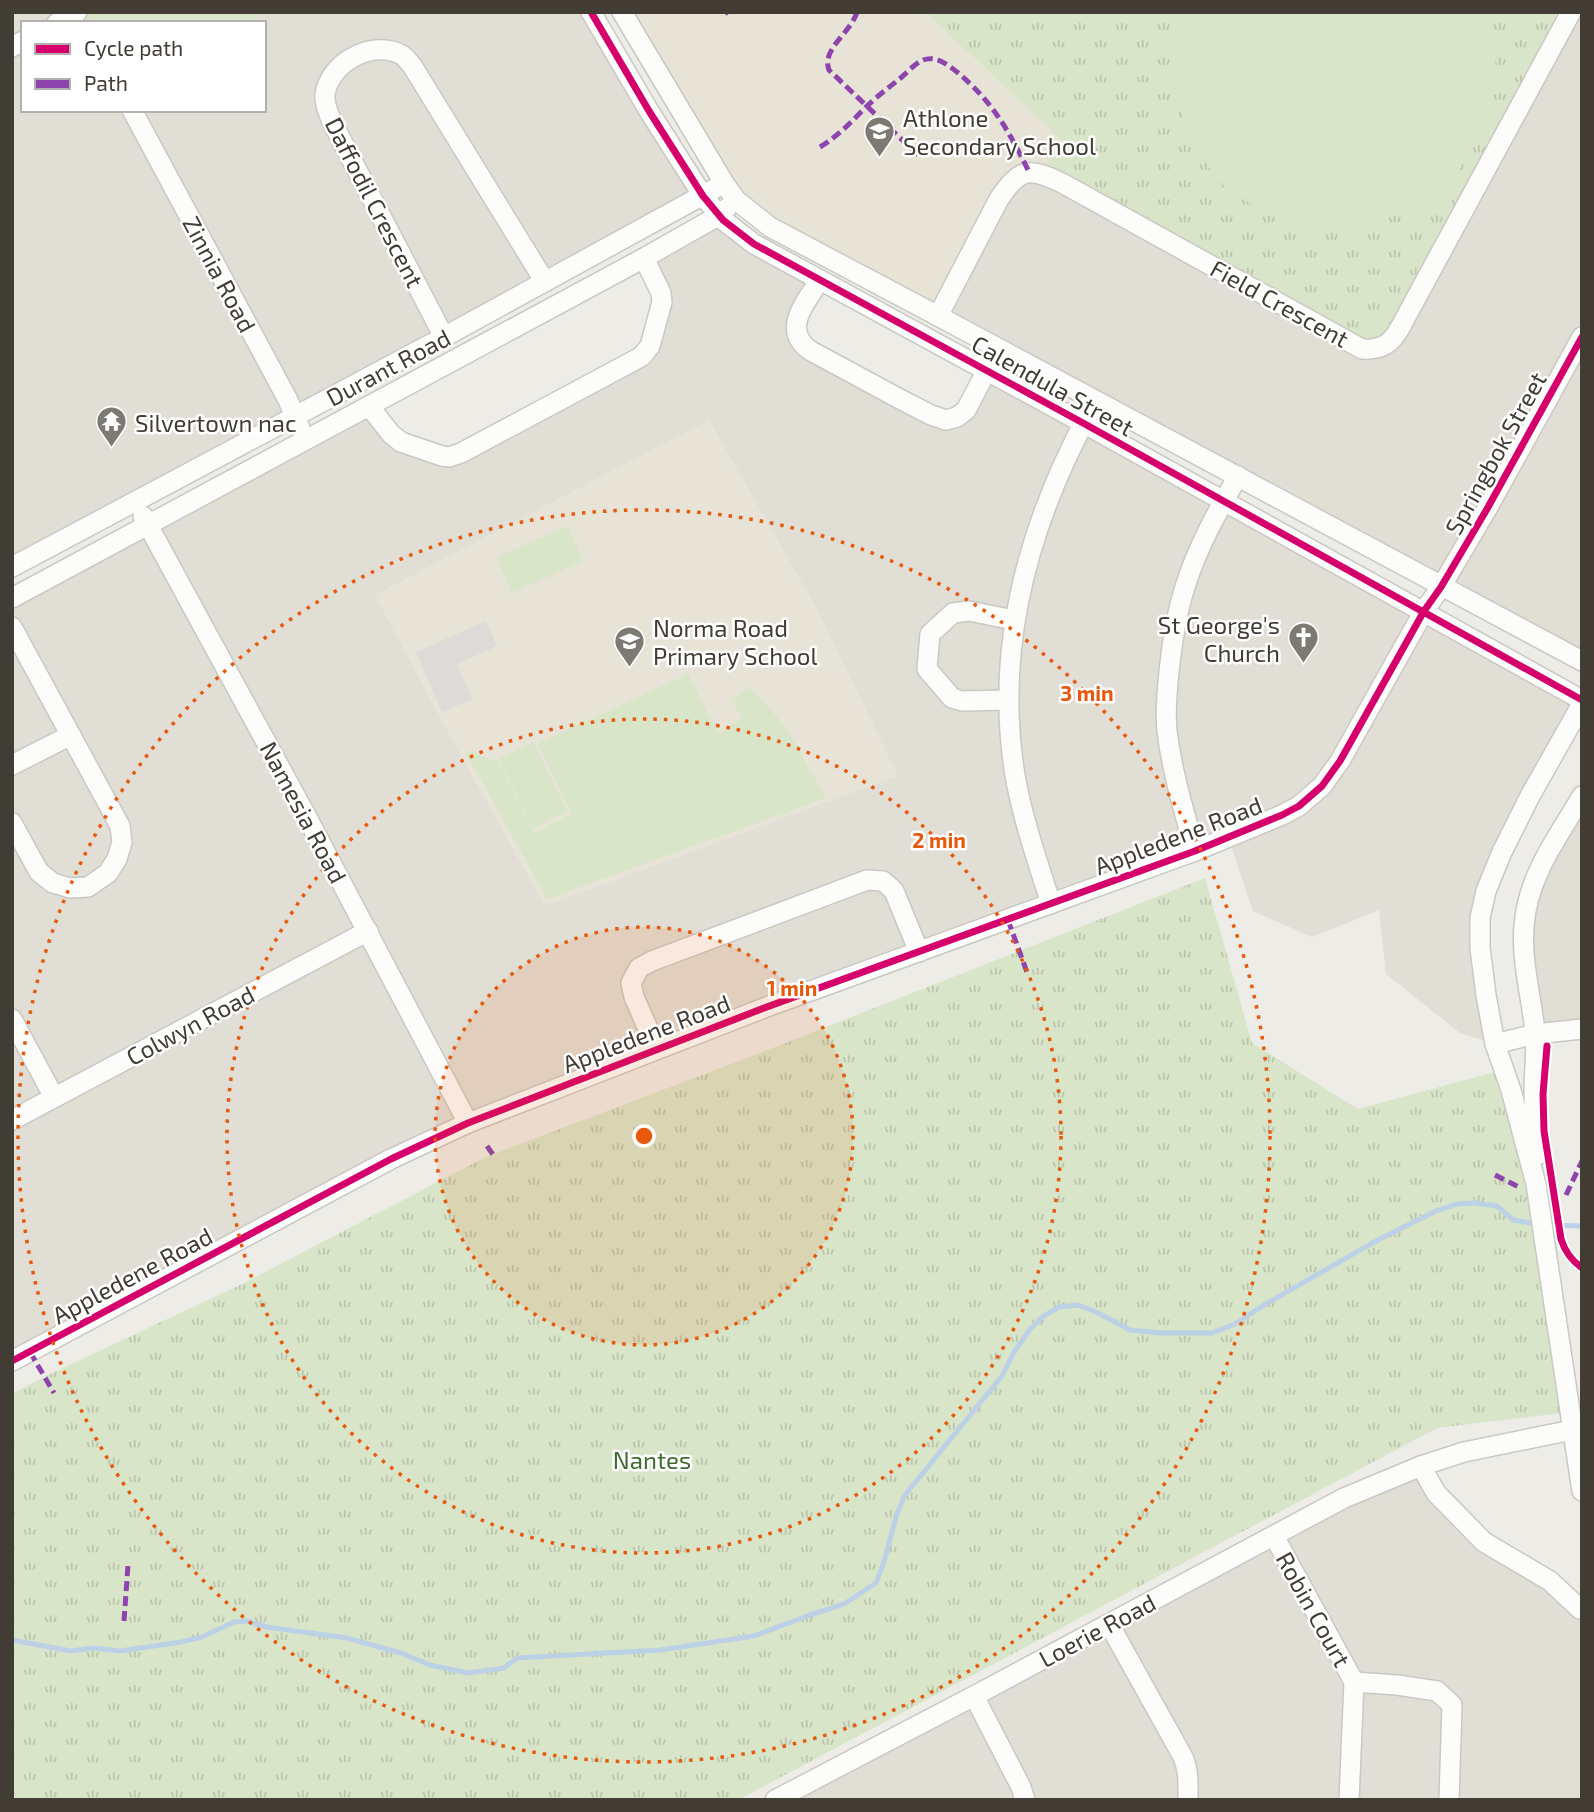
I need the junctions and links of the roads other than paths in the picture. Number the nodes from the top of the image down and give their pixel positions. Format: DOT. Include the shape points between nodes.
graph roads {
  1 [pos="77,12"];
  2 [pos="591,12"];
  3 [pos="622,12"];
  4 [pos="1571,12"];
  5 [pos="61,21"];
  6 [pos="133,112"];
  7 [pos="724,183"];
  8 [pos="703,196"];
  9 [pos="736,200"];
  10 [pos="718,216"];
  11 [pos="644,258"];
  12 [pos="820,280"];
  13 [pos="545,282"];
  14 [pos="495,310"];
  15 [pos="938,316"];
  16 [pos="506,333"];
  17 [pos="444,337"];
  18 [pos="1582,337"];
  19 [pos="987,370"];
  20 [pos="1095,401"];
  21 [pos="369,406"];
  22 [pos="294,416"];
  23 [pos="1083,423"];
  24 [pos="305,440"];
  25 [pos="1238,476"];
  26 [pos="1223,502"];
  27 [pos="136,503"];
  28 [pos="149,525"];
  29 [pos="12,567"];
  30 [pos="1441,587"];
  31 [pos="12,598"];
  32 [pos="1423,611"];
  33 [pos="1014,620"];
  34 [pos="12,627"];
  35 [pos="1582,661"];
  36 [pos="1009,700"];
  37 [pos="1582,702"];
  38 [pos="71,734"];
  39 [pos="12,765"];
  40 [pos="1582,796"];
  41 [pos="12,823"];
  42 [pos="1195,851"];
  43 [pos="1052,904"];
  44 [pos="368,931"];
  45 [pos="919,952"];
  46 [pos="12,1019"];
  47 [pos="1582,1029"];
  48 [pos="1535,1034"];
  49 [pos="1495,1044"];
  50 [pos="657,1049"];
  51 [pos="54,1097"];
  52 [pos="12,1120"];
  53 [pos="468,1124"];
  54 [pos="1537,1192"];
  55 [pos="12,1362"];
  56 [pos="1578,1429"];
  57 [pos="1421,1466"];
  58 [pos="1582,1491"];
  59 [pos="1274,1536"];
  60 [pos="1582,1609"];
  61 [pos="1109,1624"];
  62 [pos="1354,1682"];
  63 [pos="974,1696"];
  64 [pos="775,1800"];
  65 [pos="1025,1800"];
  66 [pos="1188,1800"];
  67 [pos="1349,1800"];
  68 [pos="1449,1800"];
  1 -- 5 [label="street"];
  2 -- 8 [label="street, Calendula Street"];
  3 -- 7 [label="street, Calendula Street"];
  4 -- 15 [label="street, Field Crescent" via="1408,313 1381,348 1362,349 1062,183 1029,172 1019,175 1005,190"];
  6 -- 22 [label="street, Zinnia Road"];
  7 -- 8 [label="street, Durant Road"];
  7 -- 9 [label="street, Calendula Street"];
  8 -- 10 [label="street, Calendula Street"];
  8 -- 13 [label="street, Durant Road"];
  9 -- 10 [label="street, Durant Road"];
  9 -- 15 [label="street, Calendula Street" via="770,227"];
  10 -- 11 [label="street, Durant Road"];
  10 -- 12 [label="street, Calendula Street" via="754,244"];
  11 -- 16 [label="street, Durant Road"];
  11 -- 21 [label="street, Durant Road" via="662,297 652,341 635,360 449,457 401,442"];
  12 -- 19 [label="street, Calendula Street"];
  12 -- 19 [label="street, Calendula Street" via="796,325 804,347 909,404 940,419 957,417 966,410"];
  13 -- 14 [label="street, Durant Road"];
  13 -- 17 [label="street, Daffodil Crescent" via="413,67 389,50 372,49 350,59 330,80 325,106"];
  14 -- 16 [label="street"];
  14 -- 17 [label="street, Durant Road"];
  15 -- 20 [label="street, Calendula Street"];
  16 -- 21 [label="street, Durant Road"];
  17 -- 22 [label="street, Durant Road"];
  18 -- 30 [label="street, Springbok Street"];
  19 -- 23 [label="street, Calendula Street"];
  20 -- 23 [label="street"];
  20 -- 25 [label="street, Calendula Street"];
  21 -- 24 [label="street, Durant Road"];
  22 -- 24 [label="street, Zinnia Road"];
  22 -- 27 [label="street, Durant Road"];
  23 -- 26 [label="street, Calendula Street"];
  23 -- 33 [label="street" via="1041,517"];
  24 -- 28 [label="street, Durant Road"];
  25 -- 26 [label="street"];
  25 -- 30 [label="street, Calendula Street"];
  26 -- 32 [label="street, Calendula Street"];
  26 -- 42 [label="street" via="1184,590 1168,684 1167,728 1173,768"];
  27 -- 28 [label="street, Namesia Road"];
  27 -- 29 [label="street, Durant Road"];
  28 -- 31 [label="street, Durant Road"];
  28 -- 44 [label="street, Namesia Road"];
  30 -- 32 [label="street, Springbok Street"];
  30 -- 35 [label="street, Calendula Street"];
  32 -- 37 [label="street, Calendula Street"];
  32 -- 42 [label="street, Appledene Road" via="1322,786 1282,815"];
  33 -- 36 [label="street"];
  33 -- 36 [label="street" via="969,611 953,613 930,634 927,669 952,698"];
  34 -- 38 [label="street"];
  36 -- 43 [label="street" via="1016,779"];
  37 -- 49 [label="street" via="1518,819 1483,900 1480,948"];
  38 -- 39 [label="street"];
  38 -- 41 [label="street" via="120,826 122,842 108,873 88,887 53,883 39,872"];
  40 -- 48 [label="street" via="1542,865 1526,909 1525,965"];
  42 -- 43 [label="street, Appledene Road"];
  43 -- 45 [label="street, Appledene Road"];
  44 -- 51 [label="street, Colwyn Road"];
  44 -- 53 [label="street, Namesia Road"];
  45 -- 50 [label="street, Appledene Road"];
  45 -- 50 [label="street" via="894,891 883,881 867,880 639,968 631,983 634,997"];
  46 -- 51 [label="street"];
  47 -- 48 [label="street"];
  48 -- 49 [label="street"];
  48 -- 54 [label="street"];
  49 -- 54 [label="street"];
  50 -- 53 [label="street, Appledene Road"];
  51 -- 52 [label="street, Colwyn Road"];
  53 -- 55 [label="street, Appledene Road" via="391,1159"];
  54 -- 56 [label="street"];
  56 -- 57 [label="street, Loerie Road" via="1464,1452"];
  56 -- 58 [label="street"];
  57 -- 59 [label="street, Loerie Road" via="1344,1498"];
  57 -- 60 [label="street" via="1436,1493 1484,1542 1550,1581"];
  59 -- 61 [label="street, Loerie Road"];
  59 -- 62 [label="street, Robin Court"];
  61 -- 63 [label="street, Loerie Road"];
  61 -- 66 [label="street" via="1183,1757"];
  62 -- 67 [label="street, Robin Court"];
  62 -- 68 [label="street, Robin Court" via="1437,1691 1452,1706"];
  63 -- 64 [label="street, Loerie Road"];
  63 -- 65 [label="street"];
}
